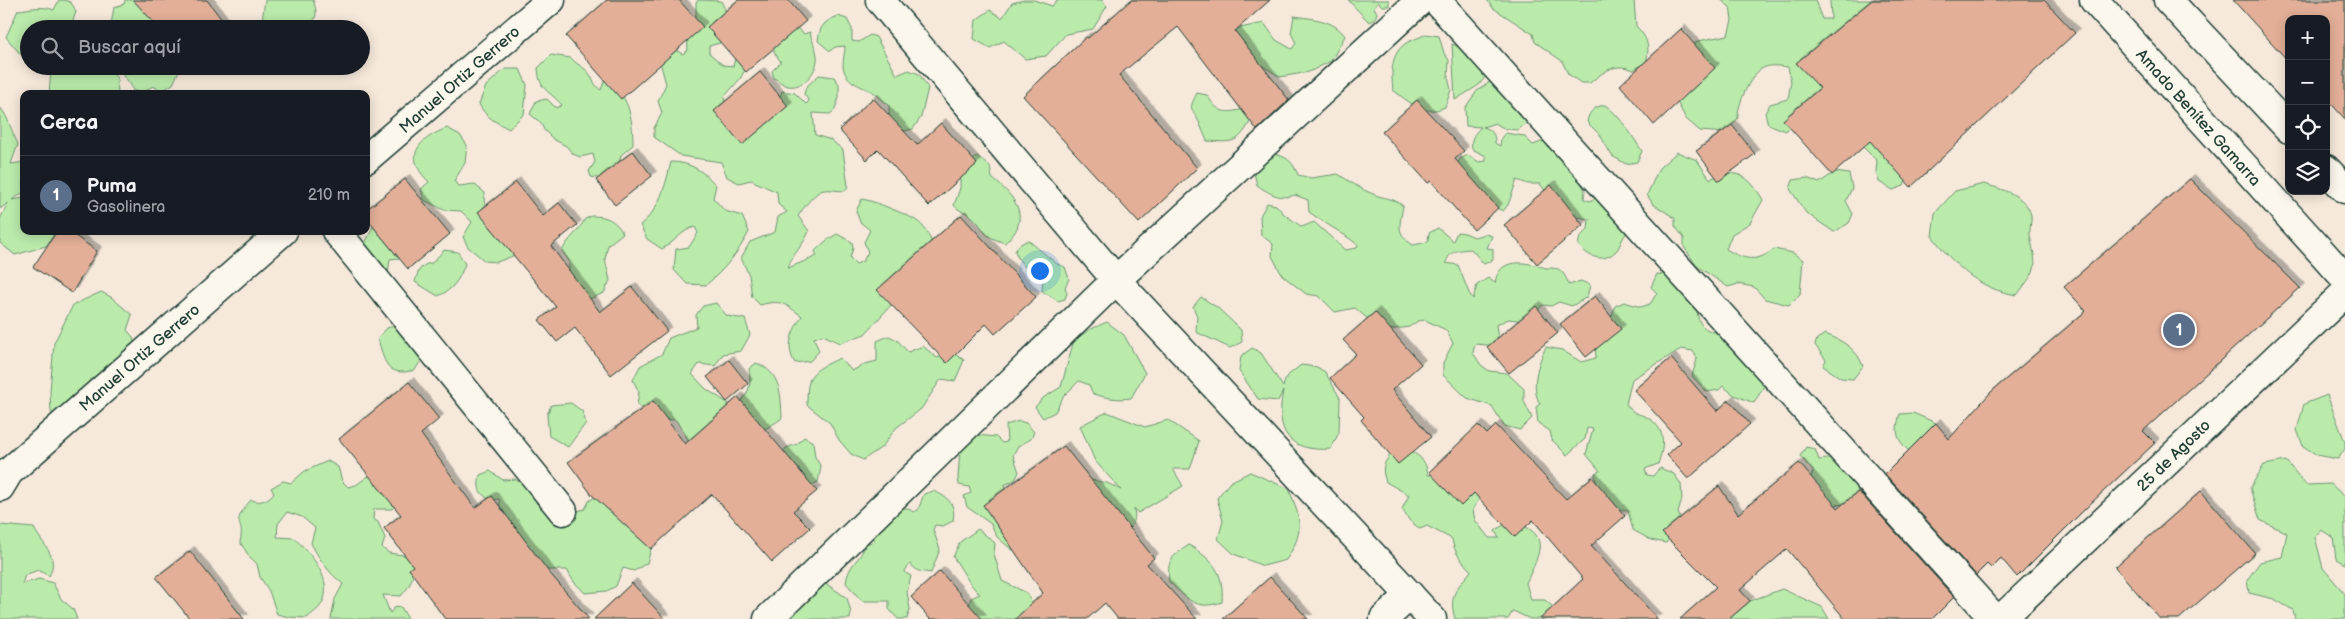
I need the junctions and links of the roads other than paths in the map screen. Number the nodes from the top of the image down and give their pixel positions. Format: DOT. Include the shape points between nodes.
graph roads {
  1 [pos="551,0"];
  2 [pos="880,0"];
  3 [pos="1421,0"];
  4 [pos="1436,0"];
  5 [pos="2094,0"];
  6 [pos="2168,0"];
  7 [pos="2285,125"];
  8 [pos="370,156"];
  9 [pos="2330,173"];
  10 [pos="2345,189"];
  11 [pos="278,235"];
  12 [pos="339,235"];
  13 [pos="2345,278"];
  14 [pos="1116,280"];
  15 [pos="2345,293"];
  16 [pos="0,487"];
  17 [pos="563,511"];
  18 [pos="1410,595"];
  19 [pos="768,619"];
  20 [pos="1384,619"];
  21 [pos="1432,619"];
  22 [pos="1994,619"];
  23 [pos="2001,619"];
  1 -- 8 [label="street, Manuel Ortiz Gerrero"];
  2 -- 14 [label="street"];
  3 -- 14 [label="street"];
  4 -- 22 [label="street"];
  5 -- 13 [label="street, Amado Benítez Gamarra"];
  6 -- 7 [label="street"];
  9 -- 10 [label="street"];
  11 -- 16 [label="street, Manuel Ortiz Gerrero" via="9,472"];
  12 -- 17 [label="street"];
  14 -- 18 [label="street"];
  14 -- 19 [label="street"];
  15 -- 23 [label="street, 25 de Agosto"];
  18 -- 20 [label="street"];
  18 -- 21 [label="street"];
}
